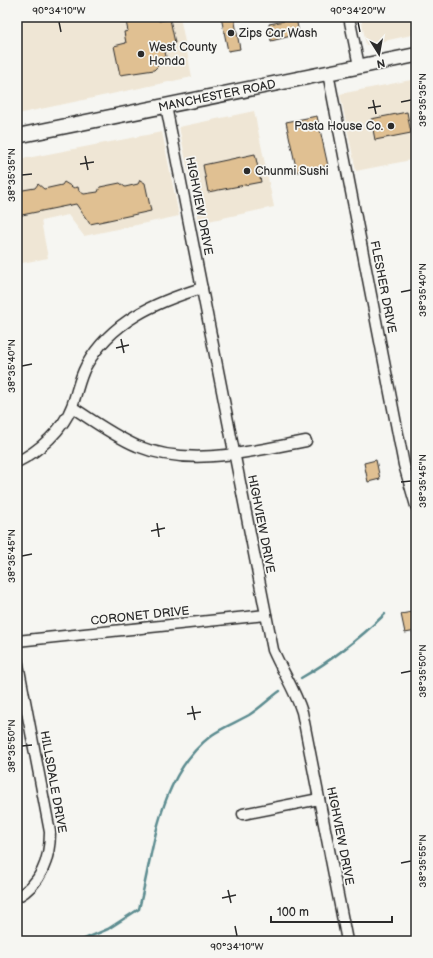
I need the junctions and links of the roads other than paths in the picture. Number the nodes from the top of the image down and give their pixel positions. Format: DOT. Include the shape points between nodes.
graph roads {
  1 [pos="349,17"];
  2 [pos="416,55"];
  3 [pos="359,66"];
  4 [pos="328,73"];
  5 [pos="166,106"];
  6 [pos="17,136"];
  7 [pos="202,288"];
  8 [pos="72,406"];
  9 [pos="306,441"];
  10 [pos="234,455"];
  11 [pos="17,462"];
  12 [pos="416,506"];
  13 [pos="266,615"];
  14 [pos="17,641"];
  15 [pos="17,659"];
  16 [pos="319,799"];
  17 [pos="243,814"];
  18 [pos="17,897"];
  19 [pos="347,941"];
  1 -- 3 [label="street"];
  2 -- 3 [label="highway, MANCHESTER ROAD"];
  3 -- 4 [label="highway, MANCHESTER ROAD"];
  4 -- 5 [label="highway, MANCHESTER ROAD"];
  4 -- 12 [label="street, FLESHER DRIVE" via="404,465"];
  5 -- 6 [label="highway, MANCHESTER ROAD"];
  5 -- 7 [label="street, HIGHVIEW DRIVE"];
  7 -- 8 [label="street" via="155,304 120,326 86,365 75,391"];
  7 -- 10 [label="street, HIGHVIEW DRIVE"];
  8 -- 10 [label="street" via="122,439 154,452 188,456"];
  8 -- 11 [label="street" via="42,446"];
  9 -- 10 [label="street"];
  10 -- 13 [label="street, HIGHVIEW DRIVE"];
  13 -- 14 [label="street, CORONET DRIVE"];
  13 -- 16 [label="street, HIGHVIEW DRIVE" via="273,650 302,712"];
  15 -- 18 [label="street, HILLSDALE DRIVE" via="50,832 49,853 42,871 35,883"];
  16 -- 17 [label="street"];
  16 -- 19 [label="street, HIGHVIEW DRIVE"];
}
